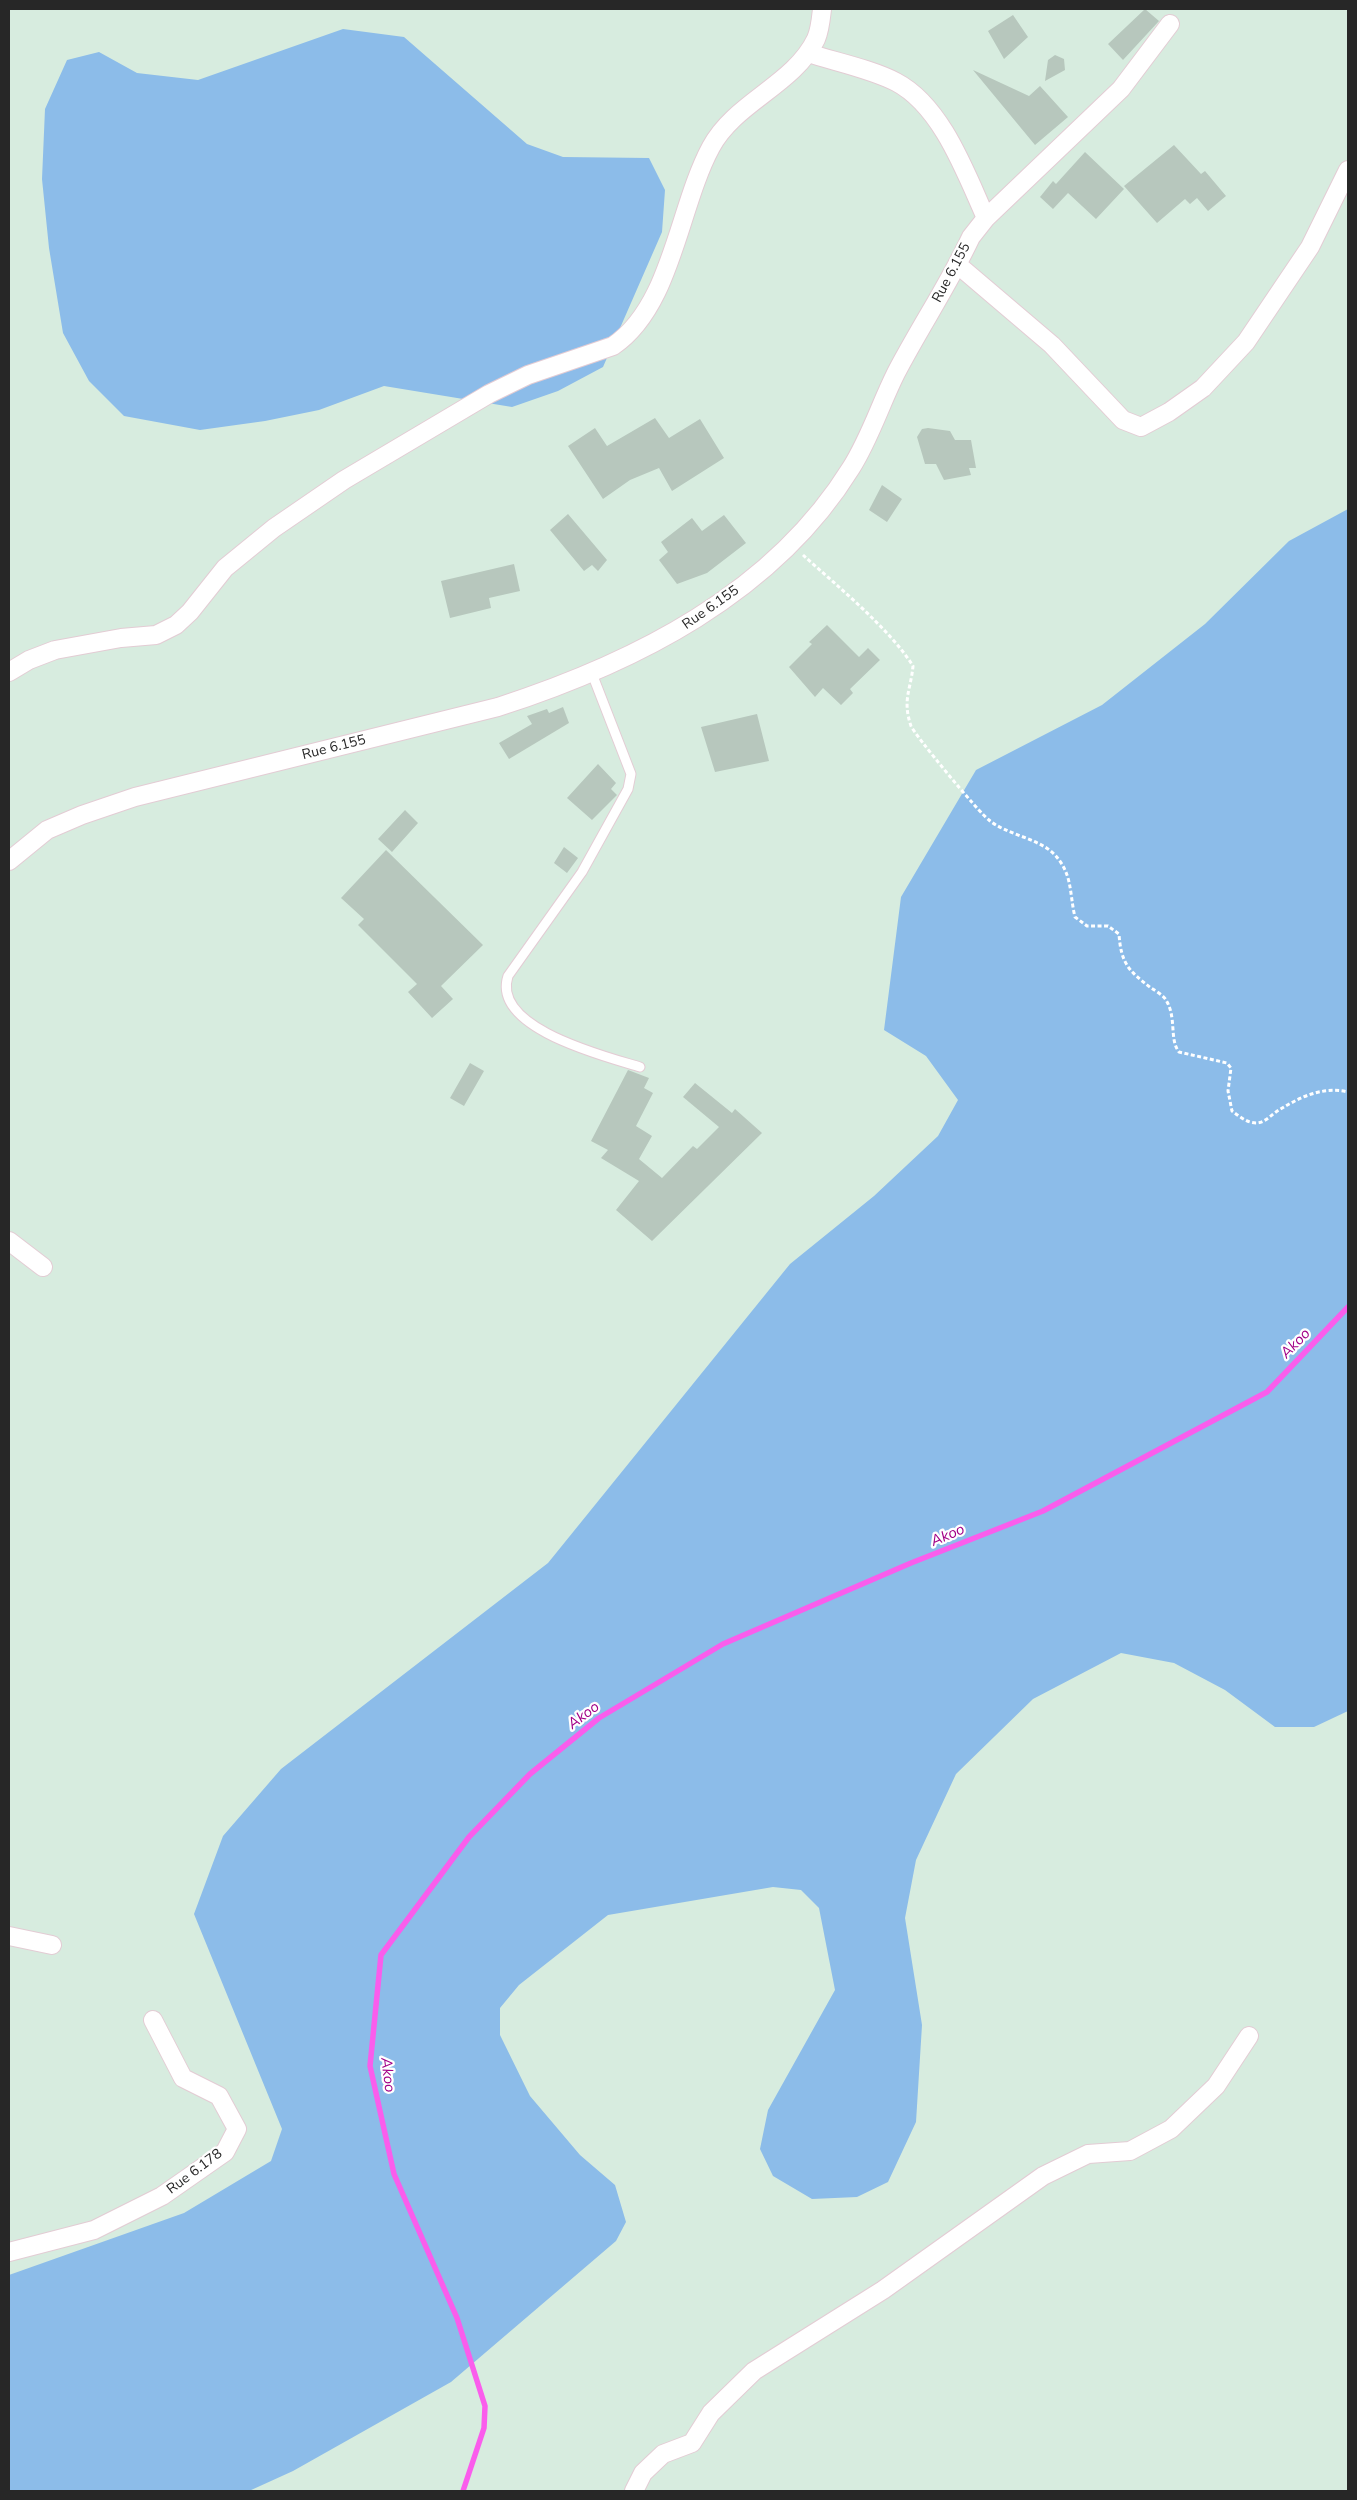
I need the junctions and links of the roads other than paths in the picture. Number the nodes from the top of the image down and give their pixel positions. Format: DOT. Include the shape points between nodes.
graph roads {
  1 [pos="822,9"];
  2 [pos="1170,24"];
  3 [pos="808,53"];
  4 [pos="1348,170"];
  5 [pos="986,218"];
  6 [pos="958,265"];
  7 [pos="591,671"];
  8 [pos="9,672"];
  9 [pos="9,861"];
  10 [pos="640,1067"];
  11 [pos="9,1242"];
  12 [pos="43,1267"];
  13 [pos="9,1936"];
  14 [pos="52,1946"];
  15 [pos="153,2020"];
  16 [pos="1249,2036"];
  17 [pos="9,2252"];
  18 [pos="634,2491"];
  1 -- 3 [label="street" via="818,36"];
  2 -- 5 [label="street, Rue 6.155" via="1121,89"];
  3 -- 5 [label="street" via="895,82 912,93 937,122 956,152"];
  3 -- 8 [label="street" via="783,79 738,114 711,146 691,193 660,285 649,307 623,339 613,346 528,375 489,394 344,480 274,528 225,568 190,612 176,625 156,636 121,638 55,650"];
  4 -- 6 [label="street" via="1310,247 1246,342 1203,388 1169,412 1140,427 1123,420 1052,345"];
  5 -- 6 [label="street, Rue 6.155" via="971,237"];
  6 -- 7 [label="street, Rue 6.155" via="896,374 863,448 823,508 791,545 689,625"];
  7 -- 9 [label="street, Rue 6.155" via="498,707 135,797 47,830"];
  7 -- 10 [label="lane" via="630,774 628,789 582,872 508,976 505,986 514,1010 562,1041"];
  11 -- 12 [label="street"];
  13 -- 14 [label="street"];
  15 -- 17 [label="street, Rue 6.178" via="183,2078 219,2096 237,2129 225,2152 162,2196 94,2230"];
  16 -- 18 [label="street" via="1216,2086 1171,2128 1130,2151 1088,2154 1042,2176 883,2290 754,2371 711,2412 692,2442 663,2454 643,2473"];
}
